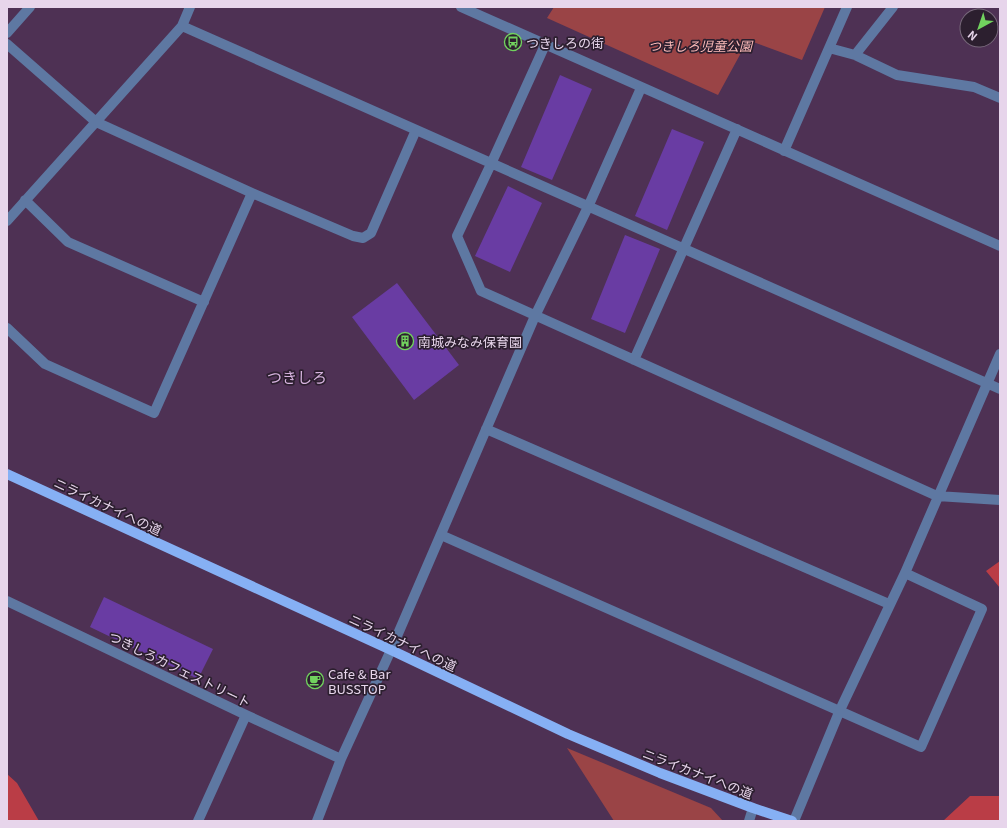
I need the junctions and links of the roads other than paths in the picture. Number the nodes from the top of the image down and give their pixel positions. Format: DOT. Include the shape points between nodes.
graph roads {
  1 [pos="30,7"];
  2 [pos="190,7"];
  3 [pos="461,7"];
  4 [pos="847,7"];
  5 [pos="893,7"];
  6 [pos="182,26"];
  7 [pos="7,33"];
  8 [pos="7,44"];
  9 [pos="545,45"];
  10 [pos="828,48"];
  11 [pos="855,55"];
  12 [pos="641,88"];
  13 [pos="1000,98"];
  14 [pos="96,122"];
  15 [pos="737,129"];
  16 [pos="416,130"];
  17 [pos="784,151"];
  18 [pos="492,164"];
  19 [pos="252,193"];
  20 [pos="25,200"];
  21 [pos="588,207"];
  22 [pos="7,221"];
  23 [pos="1000,246"];
  24 [pos="683,249"];
  25 [pos="204,302"];
  26 [pos="535,316"];
  27 [pos="7,328"];
  28 [pos="1000,354"];
  29 [pos="634,360"];
  30 [pos="987,384"];
  31 [pos="1000,390"];
  32 [pos="486,429"];
  33 [pos="7,474"];
  34 [pos="937,496"];
  35 [pos="1000,500"];
  36 [pos="441,535"];
  37 [pos="905,573"];
  38 [pos="7,601"];
  39 [pos="889,604"];
  40 [pos="391,650"];
  41 [pos="840,710"];
  42 [pos="246,715"];
  43 [pos="342,759"];
  44 [pos="753,808"];
  45 [pos="198,821"];
  46 [pos="317,821"];
  47 [pos="750,821"];
  48 [pos="793,821"];
  1 -- 7 [label="street"];
  2 -- 6 [label="street"];
  3 -- 9 [label="street"];
  4 -- 10 [label="street"];
  5 -- 11 [label="street"];
  6 -- 14 [label="street"];
  6 -- 16 [label="street"];
  8 -- 14 [label="street"];
  9 -- 12 [label="street"];
  9 -- 18 [label="street"];
  10 -- 11 [label="street"];
  10 -- 17 [label="street"];
  11 -- 13 [label="street" via="897,75 974,87"];
  12 -- 15 [label="street"];
  12 -- 21 [label="street"];
  14 -- 19 [label="street"];
  14 -- 20 [label="street"];
  15 -- 17 [label="street"];
  15 -- 24 [label="street"];
  16 -- 18 [label="street"];
  16 -- 19 [label="street" via="371,233 363,238"];
  17 -- 23 [label="street"];
  18 -- 21 [label="street"];
  18 -- 26 [label="street" via="457,236 481,292"];
  19 -- 25 [label="street"];
  20 -- 22 [label="street"];
  20 -- 25 [label="street" via="68,242"];
  21 -- 24 [label="street"];
  21 -- 26 [label="street"];
  24 -- 29 [label="street"];
  24 -- 30 [label="street"];
  25 -- 27 [label="street" via="154,413 45,364"];
  26 -- 29 [label="street"];
  26 -- 32 [label="street"];
  28 -- 30 [label="street"];
  29 -- 34 [label="street"];
  30 -- 31 [label="street"];
  30 -- 34 [label="street"];
  32 -- 36 [label="street"];
  32 -- 39 [label="street"];
  33 -- 40 [label="main road, ニライカナイへの道"];
  34 -- 35 [label="street"];
  34 -- 37 [label="street"];
  36 -- 40 [label="street"];
  36 -- 41 [label="street"];
  37 -- 39 [label="street"];
  37 -- 41 [label="street" via="982,608 921,747"];
  38 -- 42 [label="street, つきしろカフェストリート"];
  39 -- 41 [label="street"];
  40 -- 43 [label="street"];
  40 -- 44 [label="main road, ニライカナイへの道" via="568,734 660,773"];
  41 -- 48 [label="street"];
  42 -- 43 [label="street, つきしろカフェストリート"];
  42 -- 45 [label="street"];
  43 -- 46 [label="street"];
  44 -- 47 [label="street"];
  44 -- 48 [label="main road, ニライカナイへの道"];
}
